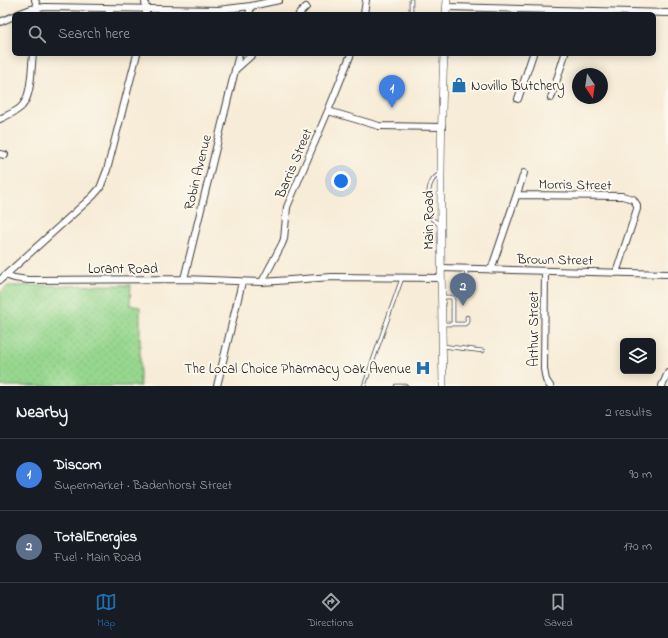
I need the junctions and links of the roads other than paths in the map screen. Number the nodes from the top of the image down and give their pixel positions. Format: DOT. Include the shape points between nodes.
graph roads {
  1 [pos="35,0"];
  2 [pos="145,0"];
  3 [pos="278,0"];
  4 [pos="366,0"];
  5 [pos="411,0"];
  6 [pos="251,6"];
  7 [pos="306,7"];
  8 [pos="447,7"];
  9 [pos="37,11"];
  10 [pos="146,12"];
  11 [pos="250,12"];
  12 [pos="301,12"];
  13 [pos="364,12"];
  14 [pos="411,12"];
  15 [pos="547,12"];
  16 [pos="656,13"];
  17 [pos="668,13"];
  18 [pos="12,17"];
  19 [pos="0,22"];
  20 [pos="33,56"];
  21 [pos="136,56"];
  22 [pos="238,56"];
  23 [pos="251,56"];
  24 [pos="350,56"];
  25 [pos="444,56"];
  26 [pos="532,56"];
  27 [pos="564,56"];
  28 [pos="235,70"];
  29 [pos="551,98"];
  30 [pos="518,99"];
  31 [pos="328,111"];
  32 [pos="0,119"];
  33 [pos="442,127"];
  34 [pos="442,173"];
  35 [pos="524,173"];
  36 [pos="517,195"];
  37 [pos="428,198"];
  38 [pos="428,210"];
  39 [pos="441,226"];
  40 [pos="441,268"];
  41 [pos="466,269"];
  42 [pos="491,270"];
  43 [pos="545,271"];
  44 [pos="616,273"];
  45 [pos="668,274"];
  46 [pos="3,277"];
  47 [pos="402,278"];
  48 [pos="441,278"];
  49 [pos="184,280"];
  50 [pos="242,282"];
  51 [pos="262,282"];
  52 [pos="467,295"];
  53 [pos="441,297"];
  54 [pos="467,317"];
  55 [pos="441,324"];
  56 [pos="453,324"];
  57 [pos="442,346"];
  58 [pos="483,351"];
  59 [pos="668,373"];
  60 [pos="217,386"];
  61 [pos="364,386"];
  62 [pos="396,386"];
  63 [pos="406,386"];
  64 [pos="443,386"];
  65 [pos="550,386"];
  66 [pos="662,386"];
  1 -- 9 [label="street"];
  2 -- 10 [label="street"];
  3 -- 6 [label="street"];
  4 -- 13 [label="street"];
  5 -- 14 [label="lane"];
  6 -- 10 [label="street" via="218,10"];
  6 -- 11 [label="street"];
  7 -- 12 [label="street"];
  8 -- 15 [label="street"];
  9 -- 10 [label="street" via="109,8"];
  16 -- 17 [label="street"];
  18 -- 19 [label="street"];
  20 -- 32 [label="street" via="26,100 22,107"];
  21 -- 46 [label="street" via="100,188 84,206"];
  22 -- 28 [label="street, Robin Avenue"];
  23 -- 28 [label="street"];
  24 -- 31 [label="street, Barris Street"];
  25 -- 33 [label="street, Main Road"];
  26 -- 30 [label="street"];
  27 -- 29 [label="street"];
  28 -- 49 [label="street, Robin Avenue"];
  31 -- 33 [label="street" via="379,126"];
  31 -- 51 [label="street, Barris Street" via="289,202 282,244"];
  33 -- 34 [label="street, Main Road"];
  34 -- 37 [label="lane" via="433,178"];
  34 -- 39 [label="street, Main Road"];
  35 -- 36 [label="street"];
  36 -- 42 [label="street"];
  36 -- 44 [label="street, Morris Street" via="622,196 634,199 637,209"];
  38 -- 39 [label="lane" via="432,219"];
  39 -- 40 [label="street, Main Road"];
  40 -- 41 [label="street, Brown Street"];
  40 -- 48 [label="street, Main Road"];
  41 -- 42 [label="street, Brown Street"];
  41 -- 52 [label="lane"];
  42 -- 43 [label="street, Brown Street"];
  43 -- 44 [label="street, Brown Street"];
  43 -- 65 [label="street, Arthur Street" via="544,369"];
  44 -- 45 [label="street, Brown Street"];
  46 -- 49 [label="street, Lorant Road" via="28,280"];
  47 -- 48 [label="street"];
  47 -- 51 [label="street" via="332,277"];
  47 -- 61 [label="lane"];
  48 -- 53 [label="street, Main Road"];
  49 -- 50 [label="street, Lorant Road"];
  50 -- 51 [label="street"];
  50 -- 60 [label="street"];
  53 -- 55 [label="street, Main Road"];
  53 -- 56 [label="lane" via="453,299"];
  54 -- 56 [label="lane" via="466,324"];
  55 -- 56 [label="lane"];
  55 -- 57 [label="street, Main Road"];
  57 -- 58 [label="lane"];
  57 -- 64 [label="street, Main Road"];
  59 -- 66 [label="street"];
  62 -- 63 [label="lane"];
}
